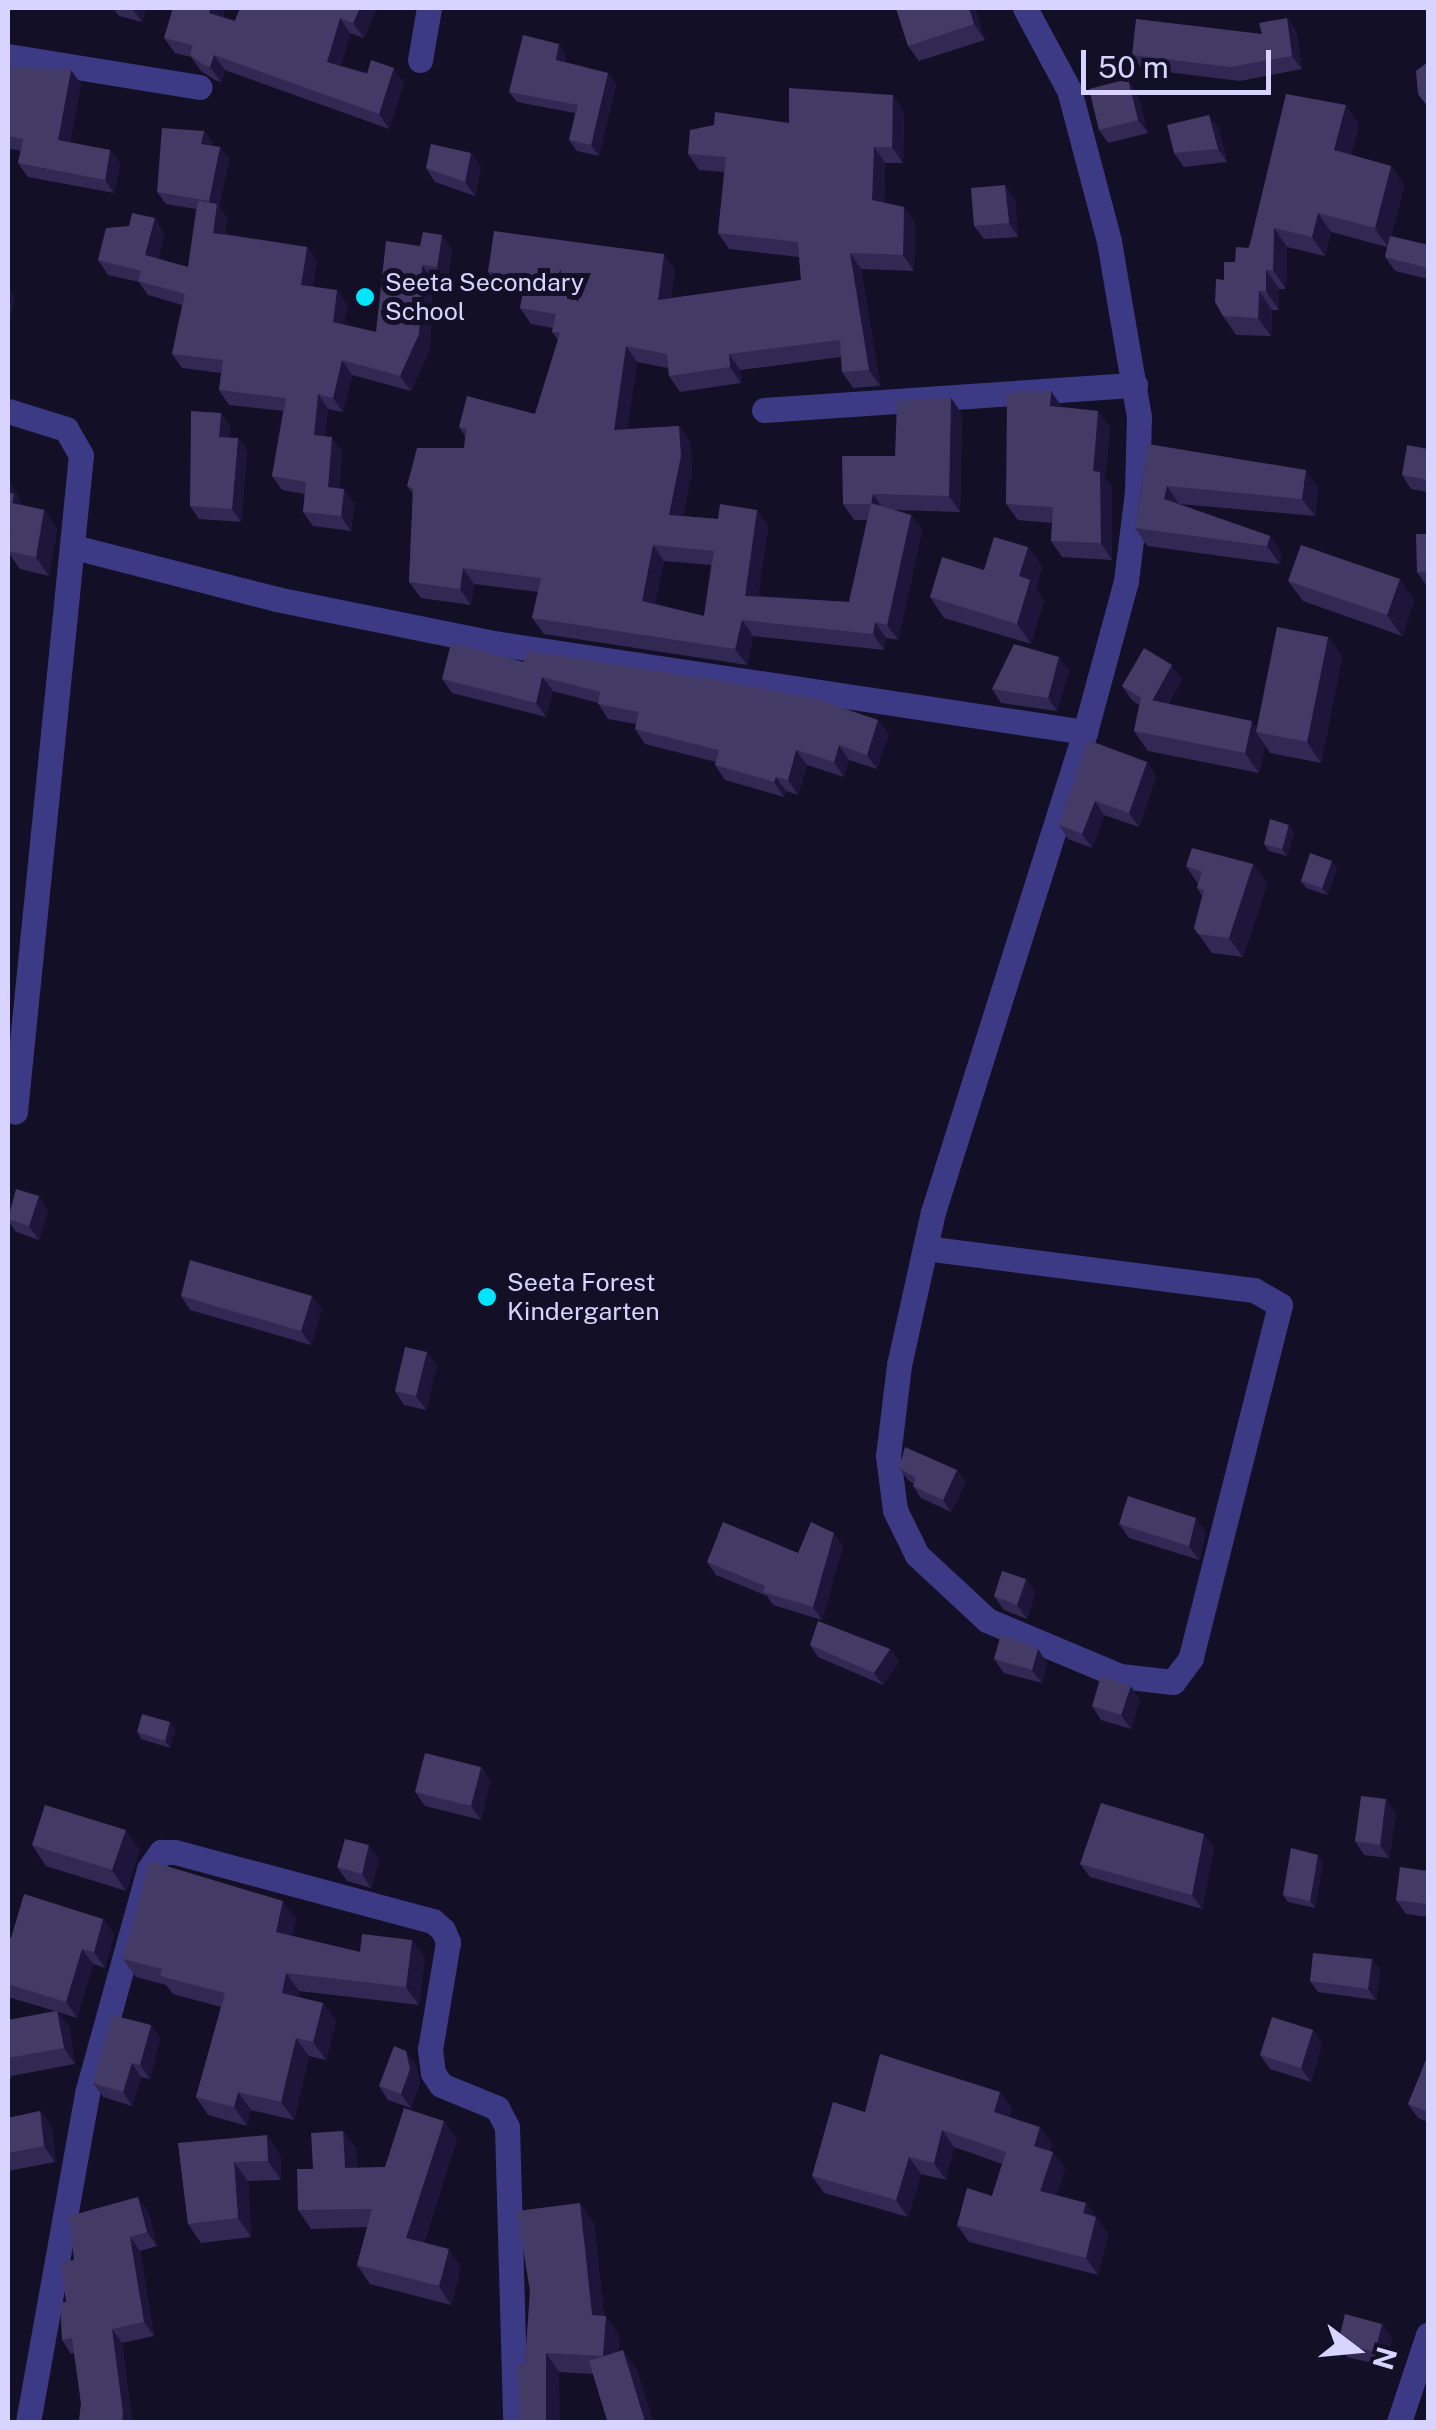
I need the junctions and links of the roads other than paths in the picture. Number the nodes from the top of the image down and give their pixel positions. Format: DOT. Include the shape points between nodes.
graph roads {
  1 [pos="429,8"];
  2 [pos="1025,8"];
  3 [pos="8,56"];
  4 [pos="420,60"];
  5 [pos="200,87"];
  6 [pos="1135,385"];
  7 [pos="764,410"];
  8 [pos="8,411"];
  9 [pos="74,547"];
  10 [pos="1086,732"];
  11 [pos="15,1112"];
  12 [pos="925,1248"];
  13 [pos="1428,2336"];
  14 [pos="28,2422"];
  15 [pos="515,2422"];
  16 [pos="1399,2422"];
  1 -- 4 [label="street"];
  2 -- 6 [label="street" via="1080,124"];
  3 -- 5 [label="street"];
  6 -- 7 [label="street"];
  6 -- 10 [label="street" via="1137,491 1126,582"];
  8 -- 9 [label="street" via="66,429 79,444"];
  9 -- 10 [label="street" via="276,599 494,643"];
  9 -- 11 [label="street"];
  10 -- 12 [label="street"];
  12 -- 12 [label="street" via="899,1365 888,1456 895,1510 916,1555 987,1620 1120,1676 1173,1682 1191,1658 1280,1305 1254,1290"];
  13 -- 16 [label="street"];
  14 -- 15 [label="street" via="87,2092 149,1869 161,1852 433,1922 443,1930 448,1942 430,2049 433,2073 441,2086 497,2108 507,2127"];
}
